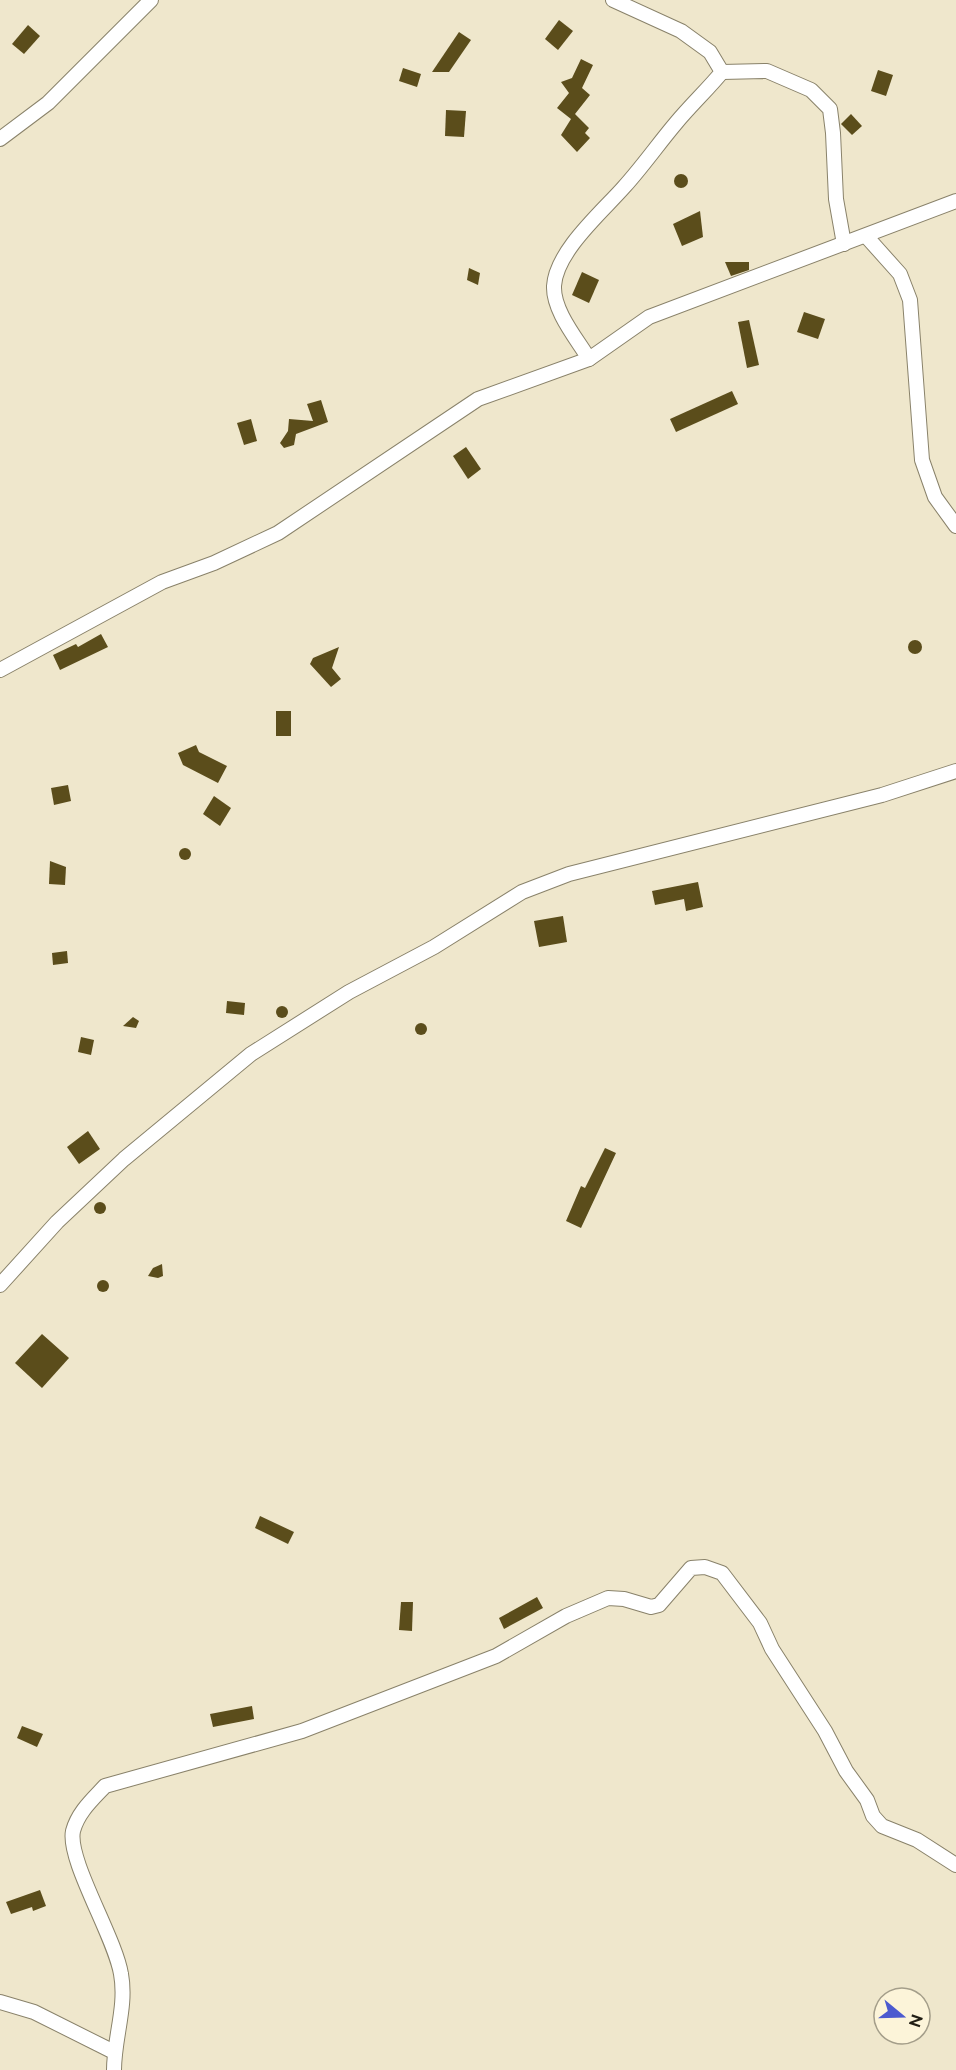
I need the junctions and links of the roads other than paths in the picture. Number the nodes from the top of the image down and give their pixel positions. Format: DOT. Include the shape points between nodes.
graph roads {
  1 [pos="151,0"];
  2 [pos="613,0"];
  3 [pos="722,72"];
  4 [pos="0,140"];
  5 [pos="956,201"];
  6 [pos="866,236"];
  7 [pos="844,244"];
  8 [pos="589,359"];
  9 [pos="956,526"];
  10 [pos="0,670"];
  11 [pos="956,771"];
  12 [pos="0,1285"];
  13 [pos="956,1865"];
  14 [pos="0,2002"];
  15 [pos="114,2052"];
  16 [pos="114,2070"];
  1 -- 4 [label="street" via="48,103"];
  2 -- 3 [label="street" via="681,31 710,52"];
  3 -- 7 [label="street" via="767,71 811,90 830,108 836,199"];
  3 -- 8 [label="street" via="591,220 561,266 554,284 556,299"];
  5 -- 6 [label="street"];
  6 -- 7 [label="street"];
  6 -- 9 [label="street" via="900,274 910,300 922,460 935,496"];
  7 -- 8 [label="street" via="649,317"];
  8 -- 10 [label="street" via="478,399 278,533 151,588"];
  11 -- 12 [label="street" via="882,795 569,874 522,892 251,1054 124,1159 57,1222"];
  13 -- 15 [label="street" via="916,1840 882,1826 772,1649 760,1623 722,1573 705,1567 691,1568 659,1605 651,1607 608,1598 566,1616 496,1656 302,1731 105,1786 83,1810 73,1832 77,1862 121,1973 122,2001"];
  14 -- 15 [label="street" via="34,2012"];
  15 -- 16 [label="street"];
}
